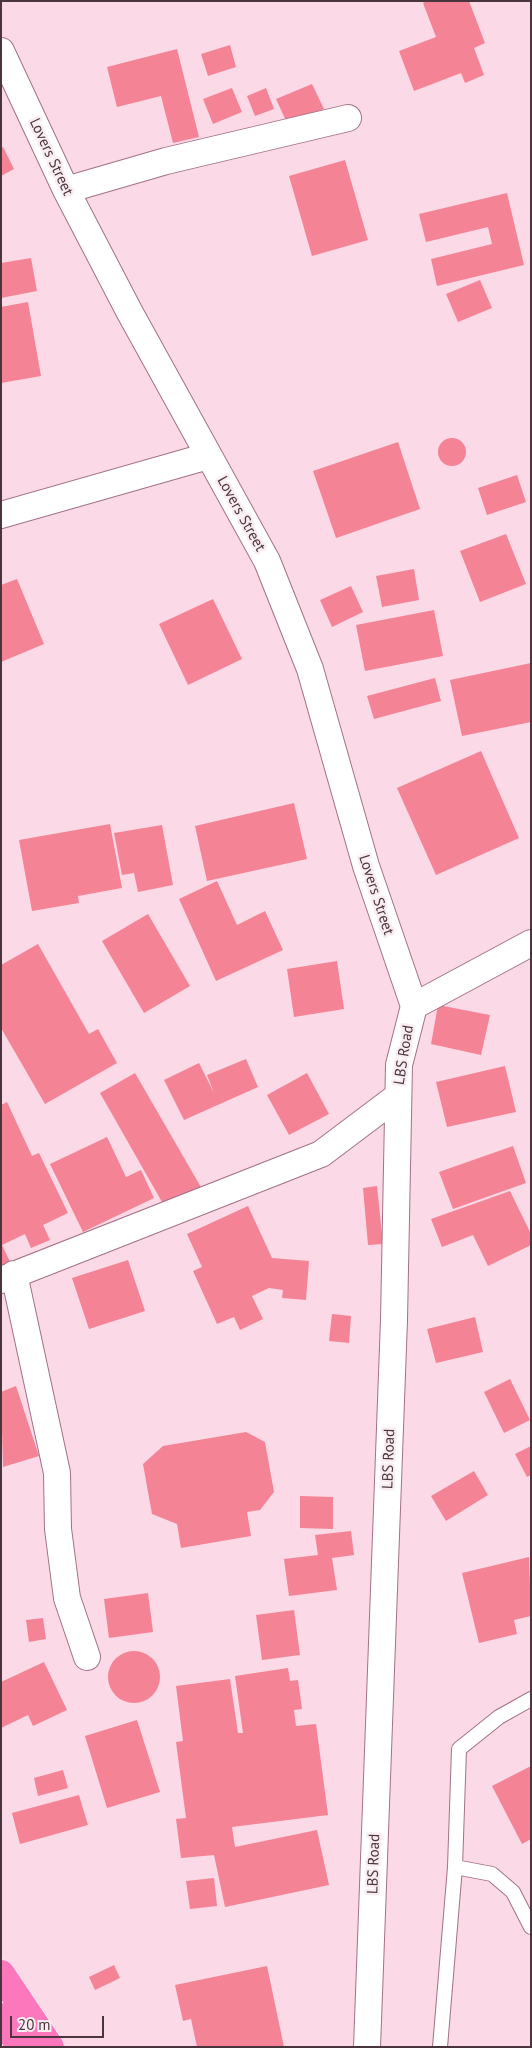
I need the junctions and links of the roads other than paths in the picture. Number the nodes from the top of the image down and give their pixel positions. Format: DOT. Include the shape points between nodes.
graph roads {
  1 [pos="1,51"];
  2 [pos="348,118"];
  3 [pos="66,190"];
  4 [pos="208,456"];
  5 [pos="1,515"];
  6 [pos="531,943"];
  7 [pos="414,1006"];
  8 [pos="398,1096"];
  9 [pos="8,1277"];
  10 [pos="87,1657"];
  11 [pos="531,1700"];
  12 [pos="455,1867"];
  13 [pos="531,1927"];
  14 [pos="1,1974"];
  15 [pos="1,2016"];
  16 [pos="21,2047"];
  17 [pos="50,2047"];
  18 [pos="367,2047"];
  19 [pos="440,2047"];
  1 -- 3 [label="street, Lovers Street"];
  2 -- 3 [label="street" via="166,161"];
  3 -- 4 [label="street, Lovers Street"];
  4 -- 5 [label="street"];
  4 -- 7 [label="street, Lovers Street" via="268,561 310,669 366,866"];
  6 -- 7 [label="street, LBS Road"];
  7 -- 8 [label="street, LBS Road" via="399,1065"];
  8 -- 9 [label="street" via="321,1154"];
  8 -- 18 [label="street, LBS Road" via="394,1320"];
  9 -- 10 [label="street" via="58,1473 58,1529 67,1598"];
  11 -- 12 [label="lane" via="499,1717 459,1748"];
  12 -- 13 [label="lane" via="492,1874 513,1892"];
  12 -- 19 [label="lane"];
  14 -- 17 [label="highway"];
  15 -- 16 [label="highway"];
}
